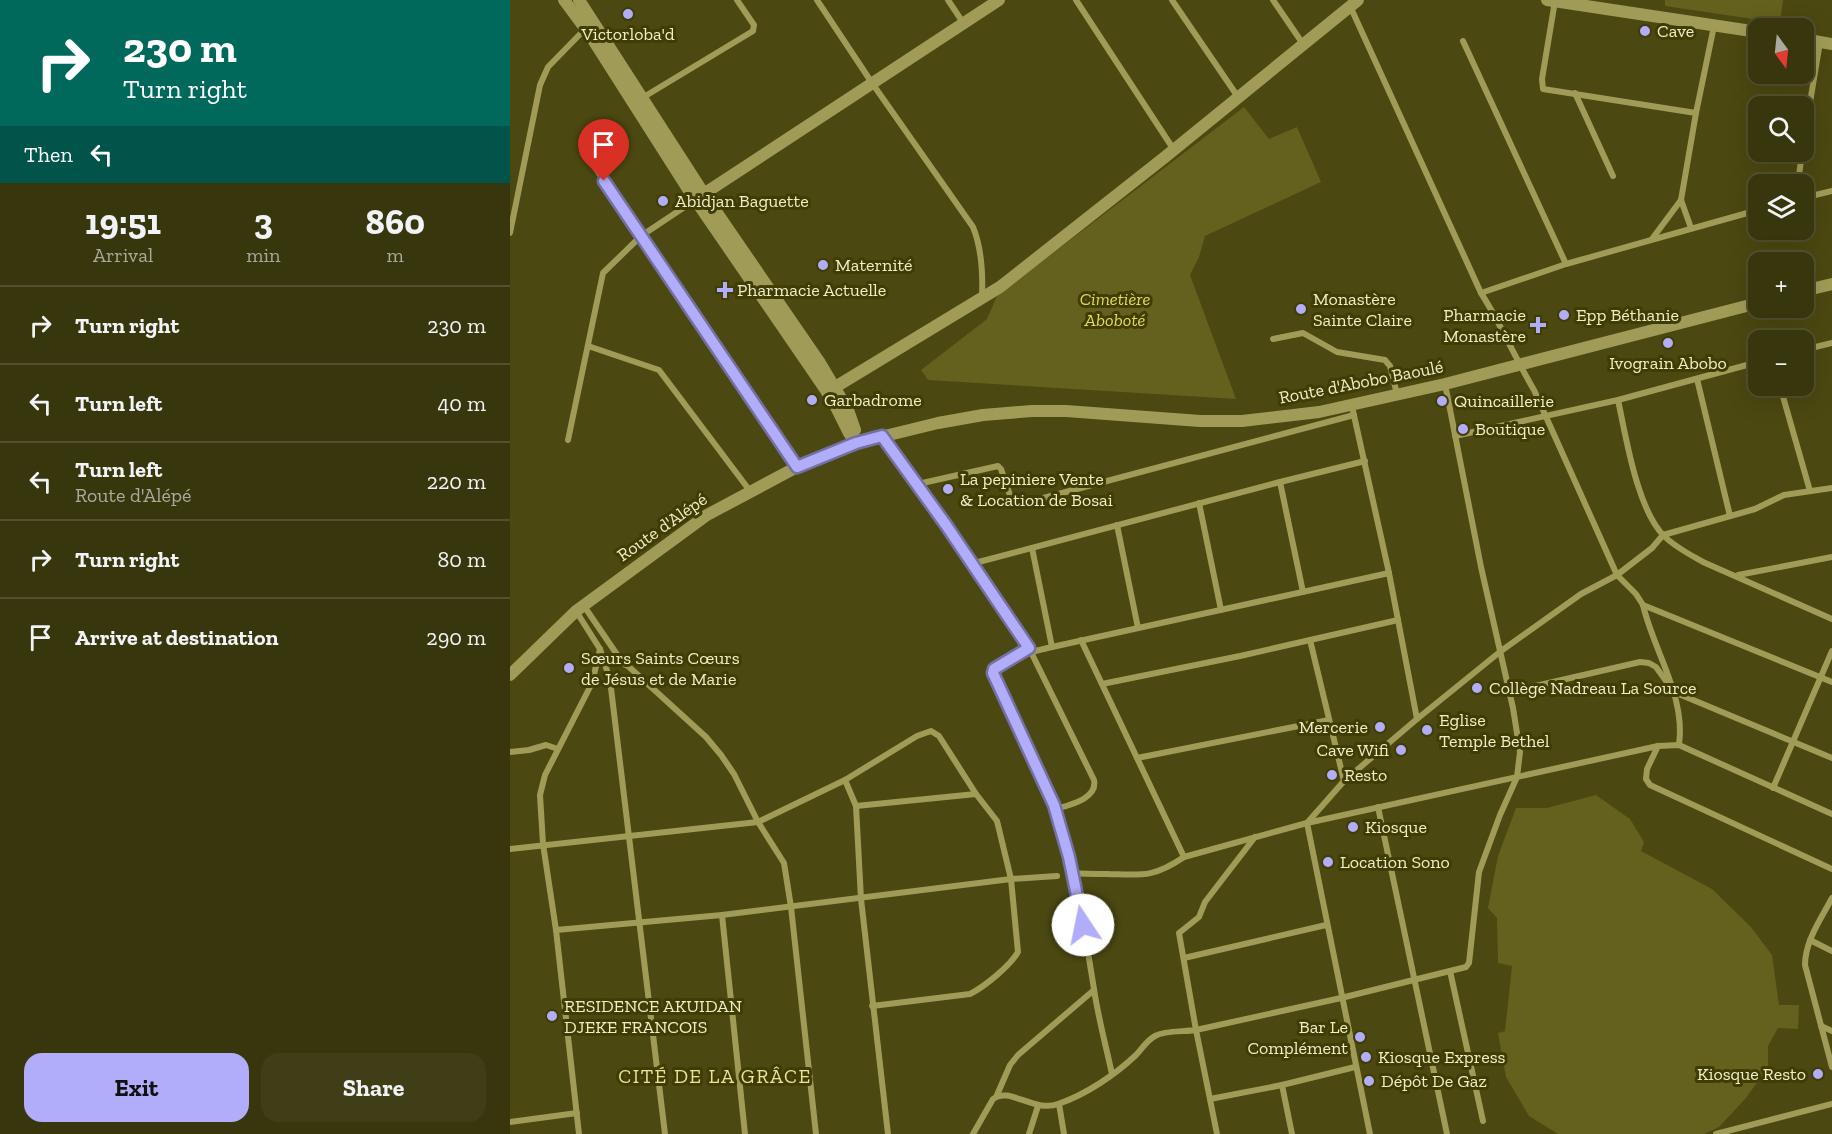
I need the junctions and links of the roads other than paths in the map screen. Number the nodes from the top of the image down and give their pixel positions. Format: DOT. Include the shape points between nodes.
graph roads {
  1 [pos="564,0"];
  2 [pos="579,0"];
  3 [pos="737,0"];
  4 [pos="817,0"];
  5 [pos="948,0"];
  6 [pos="999,0"];
  7 [pos="1076,0"];
  8 [pos="1173,0"];
  9 [pos="1273,0"];
  10 [pos="1551,1"];
  11 [pos="1353,2"];
  12 [pos="964,24"];
  13 [pos="1714,25"];
  14 [pos="585,28"];
  15 [pos="1748,30"];
  16 [pos="1463,41"];
  17 [pos="1826,43"];
  18 [pos="1303,44"];
  19 [pos="872,83"];
  20 [pos="1575,93"];
  21 [pos="1814,96"];
  22 [pos="1238,97"];
  23 [pos="642,98"];
  24 [pos="1696,113"];
  25 [pos="1174,150"];
  26 [pos="592,163"];
  27 [pos="1613,176"];
  28 [pos="1832,191"];
  29 [pos="1814,195"];
  30 [pos="700,197"];
  31 [pos="1681,200"];
  32 [pos="1748,213"];
  33 [pos="1691,228"];
  34 [pos="510,233"];
  35 [pos="641,236"];
  36 [pos="1653,239"];
  37 [pos="1566,264"];
  38 [pos="1832,284"];
  39 [pos="1814,288"];
  40 [pos="1481,293"];
  41 [pos="982,297"];
  42 [pos="1748,306"];
  43 [pos="1273,339"];
  44 [pos="1832,343"];
  45 [pos="588,346"];
  46 [pos="1814,347"];
  47 [pos="1518,364"];
  48 [pos="1748,365"];
  49 [pos="1697,379"];
  50 [pos="1445,384"];
  51 [pos="831,390"];
  52 [pos="1397,395"];
  53 [pos="1783,396"];
  54 [pos="1618,400"];
  55 [pos="1353,410"];
  56 [pos="1545,415"];
  57 [pos="882,436"];
  58 [pos="1455,436"];
  59 [pos="568,440"];
  60 [pos="856,443"];
  61 [pos="1365,461"];
  62 [pos="797,467"];
  63 [pos="1280,482"];
  64 [pos="918,484"];
  65 [pos="1832,488"];
  66 [pos="750,491"];
  67 [pos="1810,491"];
  68 [pos="1199,503"];
  69 [pos="1730,516"];
  70 [pos="1117,525"];
  71 [pos="1663,535"];
  72 [pos="1032,548"];
  73 [pos="1832,557"];
  74 [pos="971,564"];
  75 [pos="1389,573"];
  76 [pos="1617,575"];
  77 [pos="1738,576"];
  78 [pos="1303,592"];
  79 [pos="1643,605"];
  80 [pos="580,608"];
  81 [pos="1221,610"];
  82 [pos="1832,619"];
  83 [pos="1398,620"];
  84 [pos="1138,628"];
  85 [pos="1081,640"];
  86 [pos="1310,640"];
  87 [pos="606,641"];
  88 [pos="1052,647"];
  89 [pos="600,649"];
  90 [pos="1030,650"];
  91 [pos="1501,651"];
  92 [pos="1832,651"];
  93 [pos="617,660"];
  94 [pos="510,675"];
  95 [pos="610,677"];
  96 [pos="1821,678"];
  97 [pos="1832,682"];
  98 [pos="1102,684"];
  99 [pos="1509,692"];
  100 [pos="1674,692"];
  101 [pos="1417,719"];
  102 [pos="1329,720"];
  103 [pos="1793,740"];
  104 [pos="1679,745"];
  105 [pos="1658,746"];
  106 [pos="558,749"];
  107 [pos="510,752"];
  108 [pos="1137,758"];
  109 [pos="1832,758"];
  110 [pos="1517,777"];
  111 [pos="845,780"];
  112 [pos="1344,781"];
  113 [pos="1773,788"];
  114 [pos="976,794"];
  115 [pos="856,806"];
  116 [pos="1378,807"];
  117 [pos="1056,809"];
  118 [pos="1832,814"];
  119 [pos="758,822"];
  120 [pos="1307,823"];
  121 [pos="629,836"];
  122 [pos="1255,837"];
  123 [pos="543,844"];
  124 [pos="510,849"];
  125 [pos="1184,857"];
  126 [pos="1832,869"];
  127 [pos="1073,873"];
  128 [pos="1057,876"];
  129 [pos="1011,879"];
  130 [pos="1832,898"];
  131 [pos="861,899"];
  132 [pos="791,907"];
  133 [pos="722,915"];
  134 [pos="639,922"];
  135 [pos="1326,925"];
  136 [pos="556,930"];
  137 [pos="1810,940"];
  138 [pos="1832,951"];
  139 [pos="1184,958"];
  140 [pos="1450,971"];
  141 [pos="1414,980"];
  142 [pos="1094,990"];
  143 [pos="1341,998"];
  144 [pos="872,1006"];
  145 [pos="1821,1026"];
  146 [pos="1196,1030"];
  147 [pos="1832,1031"];
  148 [pos="1356,1067"];
  149 [pos="1832,1067"];
  150 [pos="1112,1074"];
  151 [pos="1282,1085"];
  152 [pos="997,1095"];
  153 [pos="1210,1099"];
  154 [pos="1059,1104"];
  155 [pos="1832,1104"];
  156 [pos="1038,1106"];
  157 [pos="577,1113"];
  158 [pos="1483,1121"];
  159 [pos="510,1122"];
  160 [pos="579,1134"];
  161 [pos="665,1134"];
  162 [pos="745,1134"];
  163 [pos="816,1134"];
  164 [pos="888,1134"];
  165 [pos="973,1134"];
  166 [pos="1029,1134"];
  167 [pos="1064,1134"];
  168 [pos="1218,1134"];
  169 [pos="1292,1134"];
  170 [pos="1370,1134"];
  171 [pos="1447,1134"];
  172 [pos="1716,1134"];
  1 -- 14 [label="main road"];
  2 -- 23 [label="main road"];
  3 -- 23 [label="street" via="754,25 753,31"];
  4 -- 19 [label="street"];
  5 -- 12 [label="street"];
  6 -- 12 [label="main road"];
  7 -- 25 [label="street"];
  8 -- 22 [label="street"];
  9 -- 18 [label="street"];
  10 -- 13 [label="main road"];
  10 -- 20 [label="street" via="1543,89"];
  11 -- 18 [label="main road"];
  11 -- 40 [label="street"];
  12 -- 19 [label="main road"];
  13 -- 15 [label="main road"];
  13 -- 24 [label="street"];
  14 -- 30 [label="main road"];
  14 -- 34 [label="street" via="548,67 540,85"];
  16 -- 37 [label="street"];
  17 -- 21 [label="street"];
  18 -- 22 [label="main road"];
  19 -- 30 [label="main road"];
  19 -- 41 [label="street" via="972,227 982,265"];
  20 -- 24 [label="street"];
  20 -- 27 [label="street"];
  22 -- 25 [label="main road"];
  23 -- 30 [label="main road"];
  24 -- 31 [label="street"];
  25 -- 41 [label="main road" via="1000,287"];
  26 -- 35 [label="street"];
  28 -- 29 [label="street"];
  30 -- 35 [label="street"];
  30 -- 51 [label="main road"];
  31 -- 33 [label="street"];
  31 -- 36 [label="street"];
  32 -- 33 [label="street"];
  33 -- 36 [label="street"];
  35 -- 45 [label="street" via="603,273"];
  35 -- 62 [label="street"];
  36 -- 37 [label="street"];
  37 -- 40 [label="street"];
  38 -- 39 [label="main road"];
  40 -- 47 [label="street" via="1498,318"];
  41 -- 51 [label="main road"];
  42 -- 47 [label="main road, Route d'Abobo Baoulé"];
  43 -- 52 [label="street" via="1303,333 1337,352 1385,360"];
  44 -- 46 [label="street"];
  45 -- 59 [label="street"];
  45 -- 66 [label="street" via="659,370"];
  47 -- 50 [label="main road, Route d'Abobo Baoulé"];
  47 -- 56 [label="street"];
  48 -- 49 [label="street"];
  49 -- 54 [label="street"];
  49 -- 69 [label="street"];
  50 -- 52 [label="main road, Route d'Abobo Baoulé"];
  50 -- 58 [label="street"];
  51 -- 60 [label="main road" via="855,429"];
  52 -- 55 [label="main road, Route d'Abobo Baoulé"];
  53 -- 67 [label="street"];
  54 -- 56 [label="street"];
  54 -- 71 [label="street" via="1640,491"];
  55 -- 57 [label="main road, Route d'Abobo Baoulé" via="1242,421 1032,411 983,415"];
  55 -- 61 [label="street"];
  55 -- 64 [label="street" via="1021,504 1012,501 998,466"];
  56 -- 58 [label="street"];
  56 -- 76 [label="street"];
  57 -- 60 [label="main road, Route d'Abobo Baoulé"];
  57 -- 64 [label="street"];
  58 -- 91 [label="street"];
  60 -- 62 [label="main road, Route d'Alépé"];
  61 -- 63 [label="street"];
  61 -- 75 [label="street"];
  62 -- 66 [label="main road, Route d'Alépé"];
  63 -- 68 [label="street"];
  63 -- 78 [label="street"];
  64 -- 74 [label="street"];
  65 -- 67 [label="street"];
  66 -- 80 [label="main road, Route d'Alépé" via="707,515"];
  67 -- 69 [label="street" via="1784,495"];
  68 -- 70 [label="street"];
  68 -- 81 [label="street"];
  69 -- 71 [label="street"];
  70 -- 72 [label="street"];
  70 -- 84 [label="street"];
  71 -- 76 [label="street" via="1653,548"];
  71 -- 77 [label="street" via="1682,551"];
  72 -- 74 [label="street"];
  72 -- 88 [label="street"];
  73 -- 77 [label="street"];
  74 -- 90 [label="street"];
  75 -- 78 [label="street"];
  75 -- 83 [label="street"];
  76 -- 79 [label="street"];
  76 -- 91 [label="street" via="1581,594"];
  77 -- 82 [label="street"];
  78 -- 81 [label="street"];
  79 -- 96 [label="street"];
  79 -- 100 [label="street" via="1648,628"];
  80 -- 87 [label="street"];
  80 -- 89 [label="street"];
  80 -- 94 [label="main road, Route d'Alépé"];
  81 -- 84 [label="street"];
  83 -- 86 [label="street"];
  83 -- 101 [label="street"];
  84 -- 85 [label="street"];
  85 -- 88 [label="street"];
  85 -- 98 [label="street"];
  86 -- 98 [label="street"];
  86 -- 102 [label="street"];
  87 -- 89 [label="street"];
  87 -- 93 [label="street"];
  88 -- 90 [label="street"];
  89 -- 95 [label="street"];
  89 -- 106 [label="street" via="592,683"];
  90 -- 117 [label="street" via="993,673"];
  90 -- 117 [label="street" via="1095,786 1088,796"];
  91 -- 99 [label="street"];
  91 -- 101 [label="street"];
  92 -- 96 [label="street"];
  93 -- 95 [label="street"];
  93 -- 119 [label="street" via="706,737 734,774"];
  95 -- 121 [label="street"];
  96 -- 97 [label="street"];
  96 -- 103 [label="street"];
  98 -- 108 [label="street"];
  99 -- 100 [label="street" via="1640,662 1656,667"];
  99 -- 110 [label="street" via="1520,752"];
  100 -- 103 [label="street"];
  100 -- 104 [label="street" via="1681,719"];
  101 -- 112 [label="street"];
  102 -- 108 [label="street"];
  102 -- 112 [label="street"];
  103 -- 109 [label="street"];
  103 -- 113 [label="street"];
  104 -- 105 [label="street"];
  104 -- 113 [label="street"];
  105 -- 110 [label="street"];
  105 -- 126 [label="street" via="1647,769 1650,785"];
  106 -- 107 [label="street" via="546,745"];
  106 -- 123 [label="street" via="540,795"];
  108 -- 125 [label="street"];
  110 -- 116 [label="street"];
  110 -- 140 [label="street" via="1479,872 1469,963"];
  111 -- 114 [label="street" via="931,731 939,736"];
  111 -- 115 [label="street"];
  111 -- 119 [label="street"];
  112 -- 120 [label="street"];
  113 -- 118 [label="street"];
  114 -- 115 [label="street"];
  114 -- 129 [label="street" via="997,821"];
  115 -- 131 [label="street"];
  116 -- 120 [label="street"];
  116 -- 141 [label="street"];
  117 -- 127 [label="street"];
  119 -- 121 [label="street"];
  119 -- 132 [label="street" via="784,862"];
  120 -- 122 [label="street"];
  120 -- 135 [label="street"];
  121 -- 123 [label="street"];
  121 -- 134 [label="street"];
  122 -- 125 [label="street"];
  122 -- 139 [label="street" via="1205,902 1200,917 1179,933"];
  123 -- 124 [label="street"];
  123 -- 136 [label="street"];
  125 -- 127 [label="street" via="1152,874"];
  127 -- 142 [label="street"];
  128 -- 129 [label="street"];
  129 -- 131 [label="street"];
  129 -- 144 [label="street" via="1019,948 1012,961 969,994"];
  130 -- 137 [label="street"];
  131 -- 132 [label="street"];
  131 -- 144 [label="street"];
  132 -- 133 [label="street"];
  132 -- 163 [label="street"];
  133 -- 134 [label="street"];
  133 -- 162 [label="street"];
  134 -- 136 [label="street"];
  134 -- 161 [label="street"];
  135 -- 139 [label="street"];
  135 -- 143 [label="street"];
  136 -- 157 [label="street"];
  137 -- 138 [label="street"];
  137 -- 145 [label="street" via="1805,964"];
  139 -- 146 [label="street"];
  140 -- 141 [label="street"];
  140 -- 158 [label="street"];
  141 -- 143 [label="street"];
  141 -- 171 [label="street"];
  142 -- 150 [label="street"];
  142 -- 152 [label="street" via="1018,1055"];
  143 -- 146 [label="street"];
  143 -- 148 [label="street"];
  144 -- 164 [label="street"];
  145 -- 147 [label="street"];
  145 -- 149 [label="street"];
  146 -- 150 [label="street" via="1152,1037"];
  146 -- 153 [label="street"];
  148 -- 151 [label="street"];
  148 -- 170 [label="street"];
  150 -- 154 [label="street"];
  151 -- 153 [label="street"];
  151 -- 169 [label="street"];
  152 -- 156 [label="street"];
  152 -- 165 [label="street"];
  153 -- 168 [label="street"];
  154 -- 156 [label="street"];
  154 -- 167 [label="street"];
  155 -- 172 [label="street"];
  156 -- 166 [label="street"];
  157 -- 159 [label="street"];
  157 -- 160 [label="street"];
}
